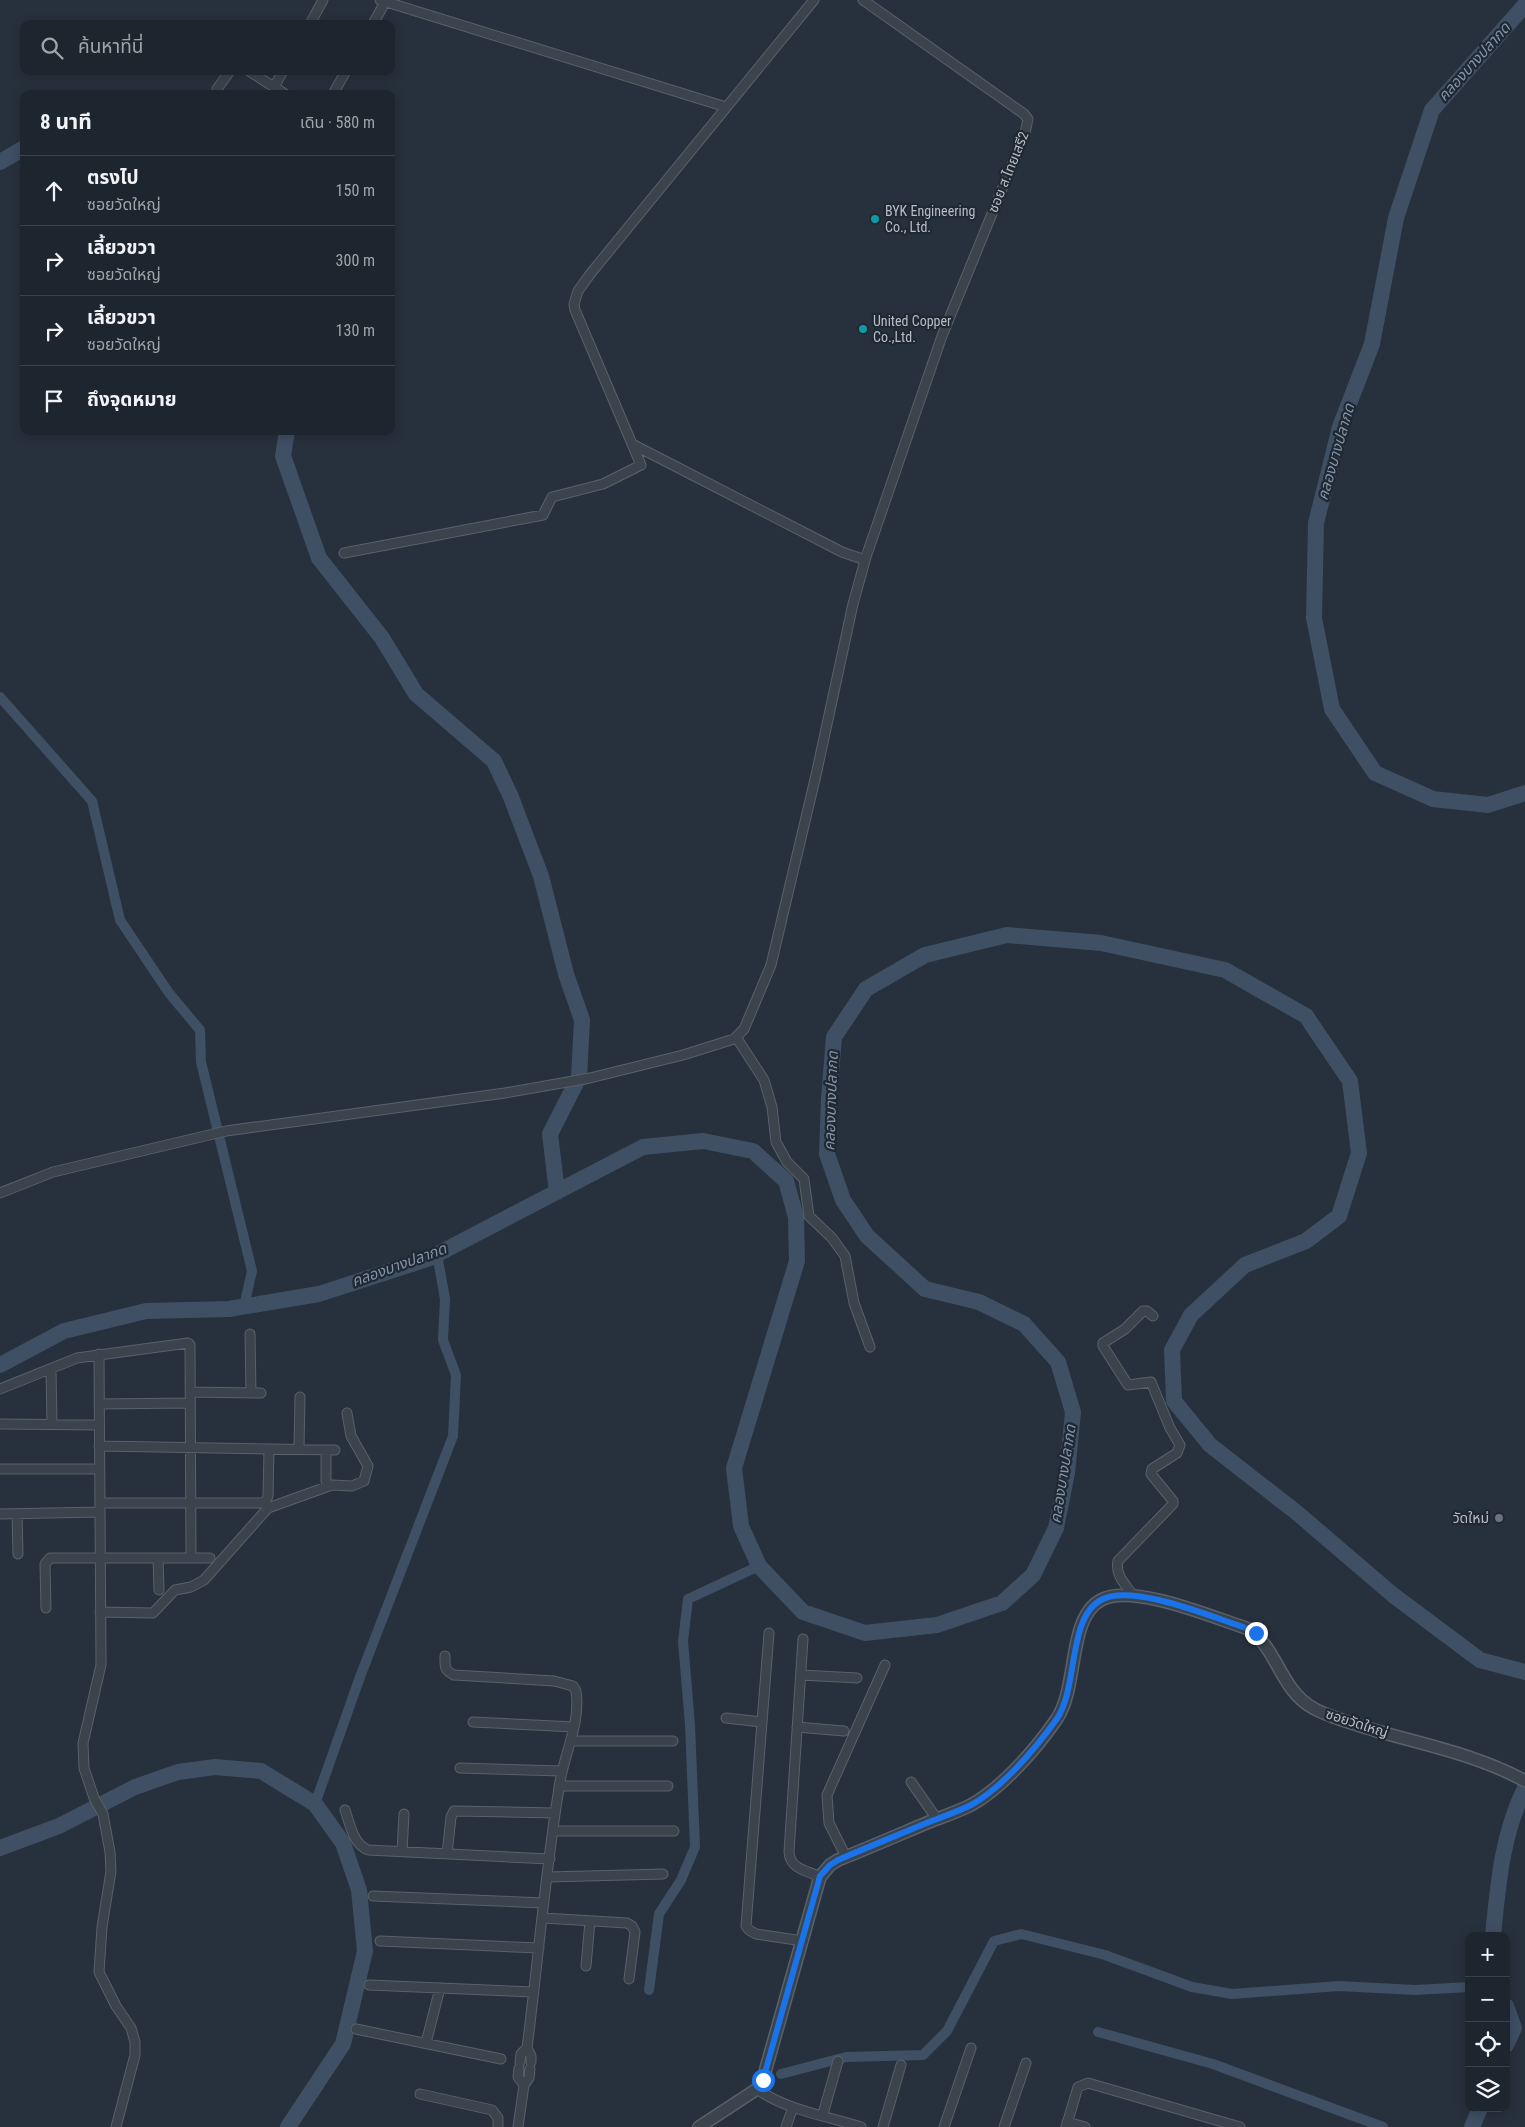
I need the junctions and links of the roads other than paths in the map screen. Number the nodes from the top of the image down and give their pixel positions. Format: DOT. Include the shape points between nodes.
graph roads {
  1 [pos="323,0"];
  2 [pos="814,0"];
  3 [pos="863,0"];
  4 [pos="383,1"];
  5 [pos="312,20"];
  6 [pos="375,20"];
  7 [pos="227,75"];
  8 [pos="255,75"];
  9 [pos="281,75"];
  10 [pos="344,75"];
  11 [pos="274,87"];
  12 [pos="217,90"];
  13 [pos="279,90"];
  14 [pos="335,90"];
  15 [pos="726,107"];
  16 [pos="632,444"];
  17 [pos="344,553"];
  18 [pos="866,557"];
  19 [pos="736,1037"];
  20 [pos="0,1193"];
  21 [pos="1153,1316"];
  22 [pos="250,1334"];
  23 [pos="870,1347"];
  24 [pos="99,1354"];
  25 [pos="51,1368"];
  26 [pos="0,1389"];
  27 [pos="190,1392"];
  28 [pos="251,1393"];
  29 [pos="261,1393"];
  30 [pos="300,1397"];
  31 [pos="190,1403"];
  32 [pos="99,1404"];
  33 [pos="347,1413"];
  34 [pos="0,1424"];
  35 [pos="52,1424"];
  36 [pos="99,1425"];
  37 [pos="99,1446"];
  38 [pos="190,1448"];
  39 [pos="300,1448"];
  40 [pos="269,1449"];
  41 [pos="0,1469"];
  42 [pos="100,1469"];
  43 [pos="326,1481"];
  44 [pos="190,1504"];
  45 [pos="100,1507"];
  46 [pos="0,1514"];
  47 [pos="17,1514"];
  48 [pos="18,1554"];
  49 [pos="99,1558"];
  50 [pos="158,1558"];
  51 [pos="191,1558"];
  52 [pos="210,1558"];
  53 [pos="159,1590"];
  54 [pos="1132,1594"];
  55 [pos="46,1608"];
  56 [pos="100,1612"];
  57 [pos="769,1633"];
  58 [pos="803,1640"];
  59 [pos="446,1656"];
  60 [pos="885,1665"];
  61 [pos="801,1675"];
  62 [pos="857,1678"];
  63 [pos="726,1718"];
  64 [pos="473,1722"];
  65 [pos="762,1722"];
  66 [pos="574,1727"];
  67 [pos="797,1727"];
  68 [pos="844,1731"];
  69 [pos="572,1741"];
  70 [pos="673,1741"];
  71 [pos="460,1768"];
  72 [pos="562,1771"];
  73 [pos="1525,1781"];
  74 [pos="911,1782"];
  75 [pos="559,1786"];
  76 [pos="668,1786"];
  77 [pos="345,1810"];
  78 [pos="555,1813"];
  79 [pos="404,1814"];
  80 [pos="937,1819"];
  81 [pos="674,1830"];
  82 [pos="553,1832"];
  83 [pos="402,1852"];
  84 [pos="447,1854"];
  85 [pos="846,1857"];
  86 [pos="550,1859"];
  87 [pos="663,1874"];
  88 [pos="820,1876"];
  89 [pos="548,1877"];
  90 [pos="373,1896"];
  91 [pos="544,1903"];
  92 [pos="543,1918"];
  93 [pos="590,1921"];
  94 [pos="380,1941"];
  95 [pos="803,1941"];
  96 [pos="539,1948"];
  97 [pos="586,1966"];
  98 [pos="629,1979"];
  99 [pos="369,1985"];
  100 [pos="440,1988"];
  101 [pos="534,1992"];
  102 [pos="356,2029"];
  103 [pos="426,2043"];
  104 [pos="528,2048"];
  105 [pos="971,2048"];
  106 [pos="501,2059"];
  107 [pos="838,2061"];
  108 [pos="1026,2063"];
  109 [pos="901,2065"];
  110 [pos="524,2085"];
  111 [pos="757,2089"];
  112 [pos="420,2094"];
  113 [pos="793,2106"];
  114 [pos="822,2114"];
  115 [pos="1067,2124"];
  116 [pos="116,2127"];
  117 [pos="498,2127"];
  118 [pos="518,2127"];
  119 [pos="699,2127"];
  120 [pos="786,2127"];
  121 [pos="861,2127"];
  122 [pos="883,2127"];
  123 [pos="944,2127"];
  124 [pos="1004,2127"];
  125 [pos="1085,2127"];
  126 [pos="1240,2127"];
  1 -- 5 [label="street"];
  2 -- 15 [label="street"];
  3 -- 18 [label="street, ซอย ส.ไทยเสรี2" via="1028,119 1022,141 942,336"];
  4 -- 6 [label="street"];
  4 -- 15 [label="street"];
  7 -- 12 [label="street"];
  8 -- 11 [label="street"];
  9 -- 11 [label="street"];
  10 -- 14 [label="street"];
  11 -- 13 [label="street"];
  15 -- 16 [label="street" via="585,281 575,298 575,310"];
  16 -- 17 [label="street" via="641,465 603,484 552,497 542,515"];
  16 -- 18 [label="street" via="842,552 862,559"];
  18 -- 19 [label="street" via="852,604 771,965 744,1029"];
  19 -- 20 [label="street" via="683,1055 590,1078 486,1096 226,1131 53,1172"];
  19 -- 23 [label="street" via="764,1080 772,1107 776,1142 787,1162 804,1179 809,1216 845,1256 854,1303"];
  21 -- 54 [label="street" via="1143,1311 1125,1329 1103,1343 1128,1385 1152,1382 1180,1448 1152,1470 1173,1504 1118,1561 1118,1575"];
  22 -- 28 [label="street"];
  24 -- 25 [label="street"];
  24 -- 27 [label="street" via="188,1343"];
  24 -- 32 [label="street"];
  25 -- 26 [label="street"];
  25 -- 35 [label="street"];
  27 -- 28 [label="street"];
  27 -- 31 [label="street"];
  28 -- 29 [label="street"];
  30 -- 39 [label="street"];
  31 -- 32 [label="street"];
  31 -- 38 [label="street"];
  32 -- 36 [label="street"];
  33 -- 56 [label="street" via="351,1436 368,1466 364,1481 352,1486 332,1485 268,1508 204,1580 175,1590 153,1613"];
  34 -- 35 [label="street"];
  35 -- 36 [label="street"];
  36 -- 37 [label="street"];
  37 -- 38 [label="street"];
  37 -- 42 [label="street"];
  38 -- 40 [label="street"];
  38 -- 44 [label="street"];
  39 -- 40 [label="street"];
  39 -- 43 [label="street" via="330,1450"];
  40 -- 44 [label="street" via="266,1501"];
  41 -- 42 [label="street"];
  42 -- 45 [label="street"];
  44 -- 45 [label="street"];
  44 -- 51 [label="street"];
  45 -- 47 [label="street"];
  45 -- 49 [label="street"];
  46 -- 47 [label="street"];
  47 -- 48 [label="street"];
  49 -- 50 [label="street"];
  49 -- 55 [label="street" via="47,1560"];
  49 -- 56 [label="street"];
  50 -- 51 [label="street"];
  50 -- 53 [label="street"];
  51 -- 52 [label="street"];
  54 -- 73 [label="street, ซอยวัดใหญ่" via="1150,1597 1256,1633 1285,1682 1312,1708 1337,1719 1470,1759"];
  54 -- 80 [label="street, ซอยวัดใหญ่" via="1115,1595 1090,1608 1080,1626 1065,1703 1057,1719 1017,1767 971,1805"];
  56 -- 116 [label="street" via="101,1665 83,1743 84,1768 103,1814 111,1871 98,1967 136,2042"];
  57 -- 65 [label="street"];
  58 -- 61 [label="street"];
  59 -- 66 [label="street" via="444,1668 454,1675 554,1681 573,1686 577,1697"];
  60 -- 85 [label="street" via="827,1795 829,1823"];
  61 -- 62 [label="street"];
  61 -- 67 [label="street"];
  63 -- 65 [label="street"];
  64 -- 66 [label="street"];
  65 -- 95 [label="street" via="746,1926 756,1934"];
  66 -- 69 [label="street"];
  67 -- 68 [label="street"];
  67 -- 88 [label="street" via="790,1861"];
  69 -- 70 [label="street"];
  69 -- 72 [label="street"];
  71 -- 72 [label="street"];
  72 -- 75 [label="street"];
  74 -- 80 [label="street"];
  75 -- 76 [label="street"];
  75 -- 78 [label="street"];
  77 -- 83 [label="street" via="360,1847"];
  78 -- 82 [label="street"];
  78 -- 84 [label="street" via="454,1812"];
  79 -- 83 [label="street"];
  80 -- 85 [label="street, ซอยวัดใหญ่"];
  81 -- 82 [label="street"];
  82 -- 86 [label="street"];
  83 -- 84 [label="street"];
  84 -- 86 [label="street"];
  85 -- 88 [label="street, ซอยวัดใหญ่" via="830,1865"];
  86 -- 89 [label="street"];
  87 -- 89 [label="street"];
  88 -- 95 [label="street"];
  89 -- 91 [label="street"];
  90 -- 91 [label="street"];
  91 -- 92 [label="street"];
  92 -- 93 [label="street"];
  92 -- 96 [label="street"];
  93 -- 97 [label="street"];
  93 -- 98 [label="street" via="632,1926 635,1932"];
  94 -- 96 [label="street"];
  95 -- 111 [label="street" via="774,2046"];
  96 -- 101 [label="street"];
  99 -- 100 [label="street"];
  100 -- 101 [label="street"];
  100 -- 103 [label="street"];
  101 -- 104 [label="street"];
  102 -- 103 [label="street"];
  103 -- 106 [label="street"];
  104 -- 110 [label="street" via="532,2056 529,2078"];
  104 -- 110 [label="street" via="521,2054 519,2065 518,2077"];
  105 -- 123 [label="street"];
  107 -- 114 [label="street"];
  108 -- 124 [label="street"];
  109 -- 122 [label="street"];
  110 -- 118 [label="street"];
  111 -- 113 [label="street"];
  111 -- 119 [label="street"];
  112 -- 117 [label="street" via="492,2110 498,2118"];
  113 -- 114 [label="street"];
  113 -- 120 [label="street"];
  114 -- 121 [label="street"];
  115 -- 125 [label="street"];
  115 -- 126 [label="street" via="1078,2087 1088,2083"];
}
